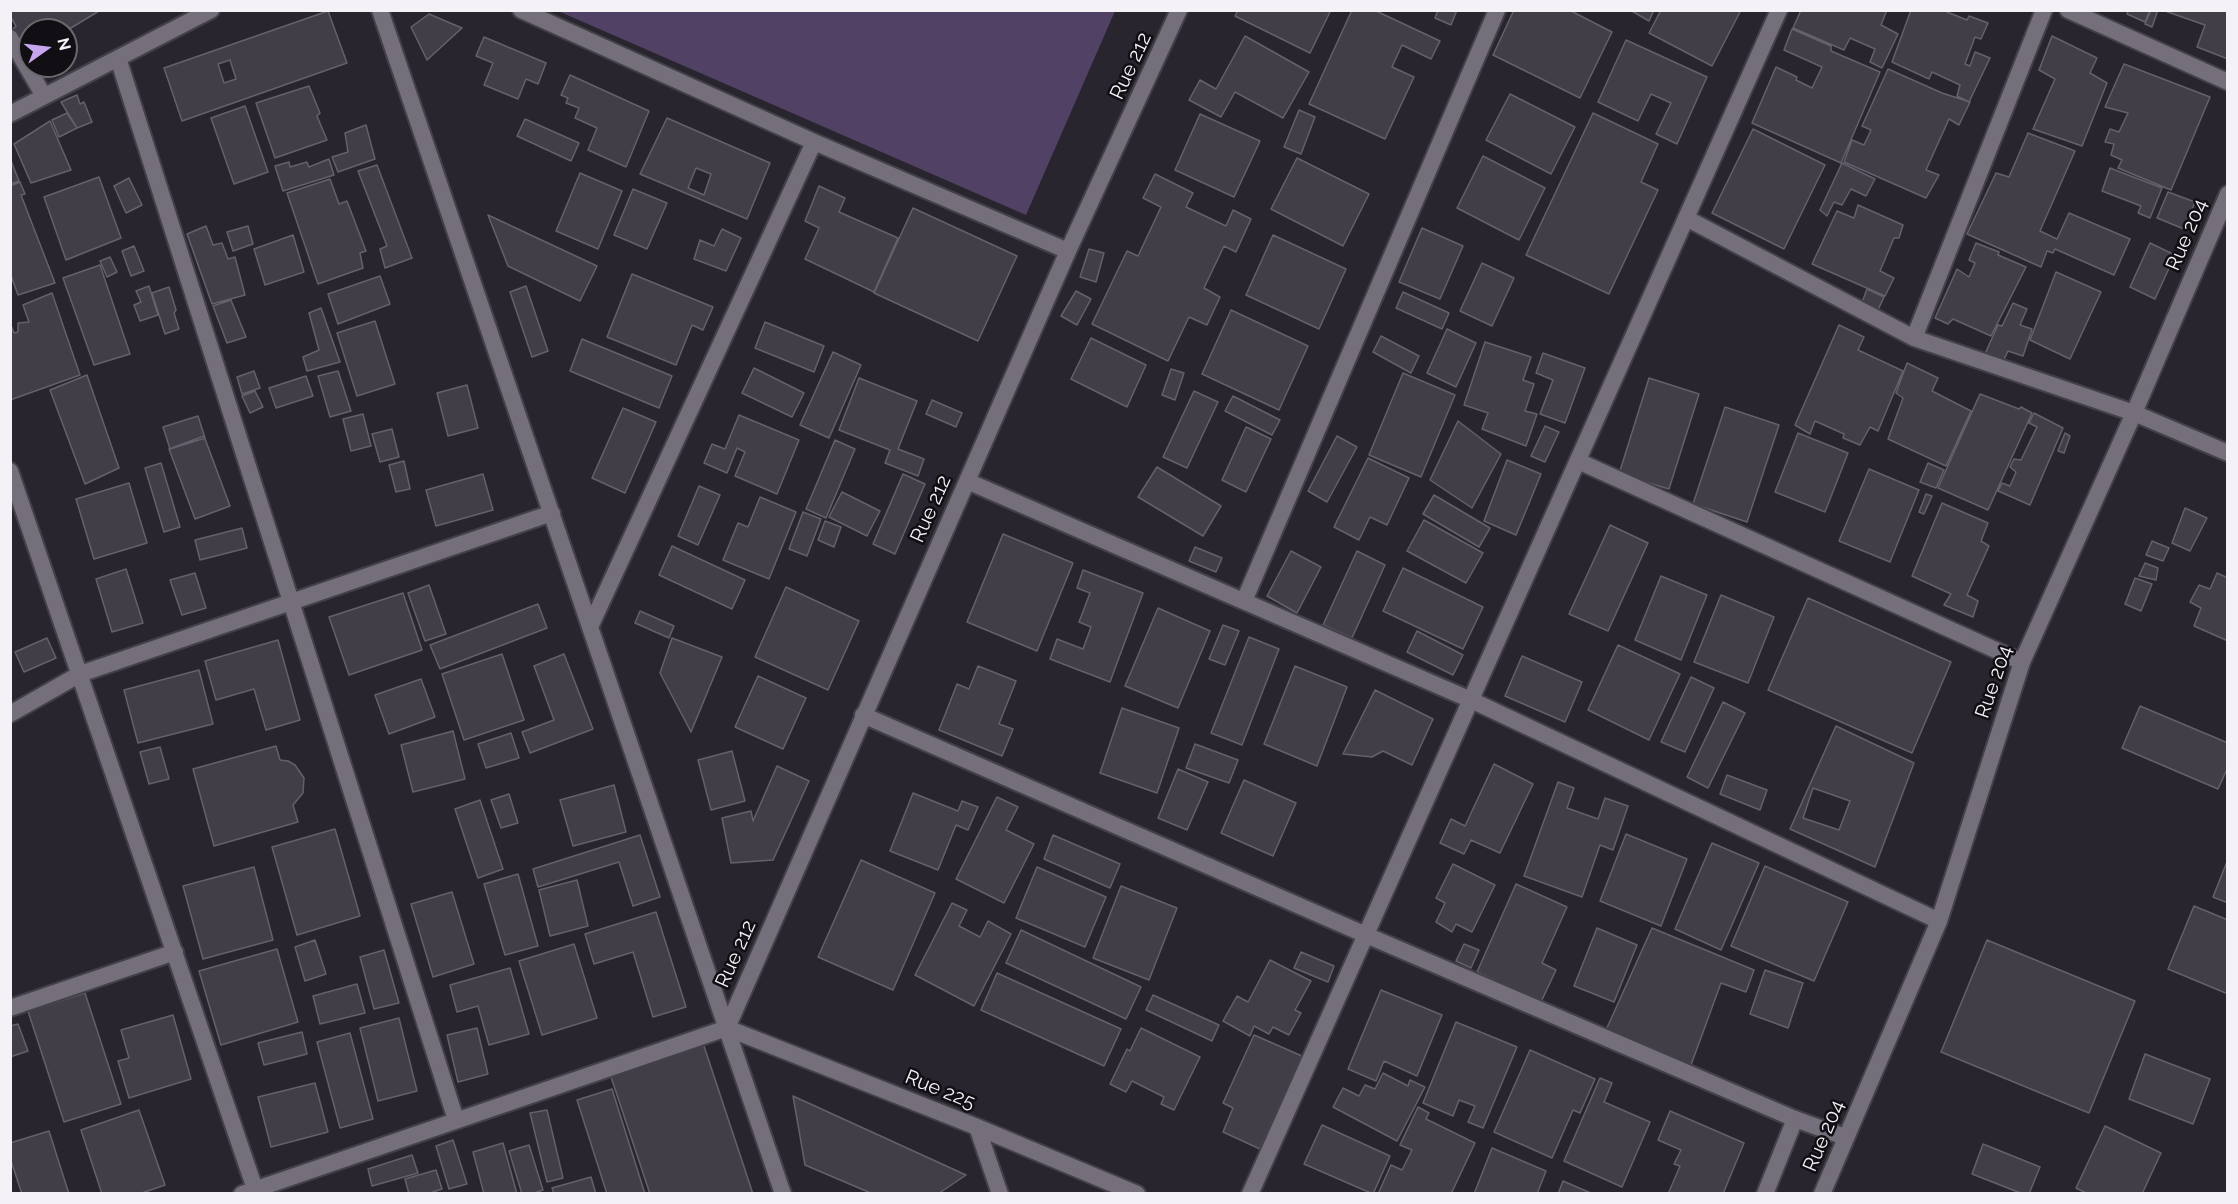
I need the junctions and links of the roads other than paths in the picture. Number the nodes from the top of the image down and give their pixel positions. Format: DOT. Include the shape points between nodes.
graph roads {
  1 [pos="211,10"];
  2 [pos="380,10"];
  3 [pos="521,10"];
  4 [pos="1179,10"];
  5 [pos="1497,10"];
  6 [pos="1779,10"];
  7 [pos="2044,10"];
  8 [pos="2068,10"];
  9 [pos="10,38"];
  10 [pos="118,58"];
  11 [pos="2228,82"];
  12 [pos="44,96"];
  13 [pos="10,114"];
  14 [pos="814,142"];
  15 [pos="2228,194"];
  16 [pos="1686,218"];
  17 [pos="1068,251"];
  18 [pos="1914,338"];
  19 [pos="2134,413"];
  20 [pos="2228,453"];
  21 [pos="1578,461"];
  22 [pos="10,471"];
  23 [pos="967,480"];
  24 [pos="552,513"];
  25 [pos="1244,601"];
  26 [pos="291,602"];
  27 [pos="590,627"];
  28 [pos="2022,662"];
  29 [pos="80,674"];
  30 [pos="1471,700"];
  31 [pos="10,714"];
  32 [pos="863,715"];
  33 [pos="1939,921"];
  34 [pos="1366,934"];
  35 [pos="175,952"];
  36 [pos="10,1008"];
  37 [pos="727,1028"];
  38 [pos="1795,1119"];
  39 [pos="456,1120"];
  40 [pos="977,1127"];
  41 [pos="1845,1137"];
  42 [pos="248,1191"];
  43 [pos="783,1194"];
  44 [pos="1000,1194"];
  45 [pos="1137,1194"];
  46 [pos="1250,1194"];
  47 [pos="1765,1194"];
  48 [pos="1822,1194"];
  1 -- 10 [label="street"];
  2 -- 24 [label="street"];
  3 -- 14 [label="street"];
  4 -- 17 [label="street, Rue 212"];
  5 -- 25 [label="street"];
  6 -- 16 [label="street"];
  7 -- 18 [label="street"];
  8 -- 11 [label="street"];
  9 -- 12 [label="street"];
  10 -- 12 [label="street"];
  10 -- 26 [label="street"];
  12 -- 13 [label="street"];
  14 -- 17 [label="street"];
  14 -- 27 [label="street"];
  15 -- 19 [label="street, Rue 204"];
  16 -- 18 [label="street"];
  16 -- 21 [label="street"];
  17 -- 23 [label="street, Rue 212"];
  18 -- 19 [label="street"];
  19 -- 20 [label="street"];
  19 -- 28 [label="street, Rue 204"];
  21 -- 28 [label="street"];
  21 -- 30 [label="street"];
  22 -- 29 [label="street"];
  23 -- 25 [label="street"];
  23 -- 32 [label="street, Rue 212"];
  24 -- 26 [label="street"];
  24 -- 27 [label="street"];
  25 -- 30 [label="street"];
  26 -- 29 [label="street"];
  26 -- 39 [label="street"];
  27 -- 37 [label="street"];
  28 -- 33 [label="street, Rue 204"];
  29 -- 31 [label="street"];
  29 -- 35 [label="street"];
  30 -- 33 [label="street"];
  30 -- 34 [label="street"];
  32 -- 34 [label="street"];
  32 -- 37 [label="street, Rue 212"];
  33 -- 41 [label="street, Rue 204"];
  34 -- 38 [label="street"];
  34 -- 46 [label="street"];
  35 -- 36 [label="street"];
  35 -- 42 [label="street"];
  37 -- 39 [label="street"];
  37 -- 40 [label="street, Rue 225"];
  37 -- 43 [label="street"];
  38 -- 41 [label="street"];
  38 -- 47 [label="street"];
  39 -- 42 [label="street"];
  40 -- 44 [label="street"];
  40 -- 45 [label="street, Rue 225"];
  41 -- 48 [label="street, Rue 204"];
}
